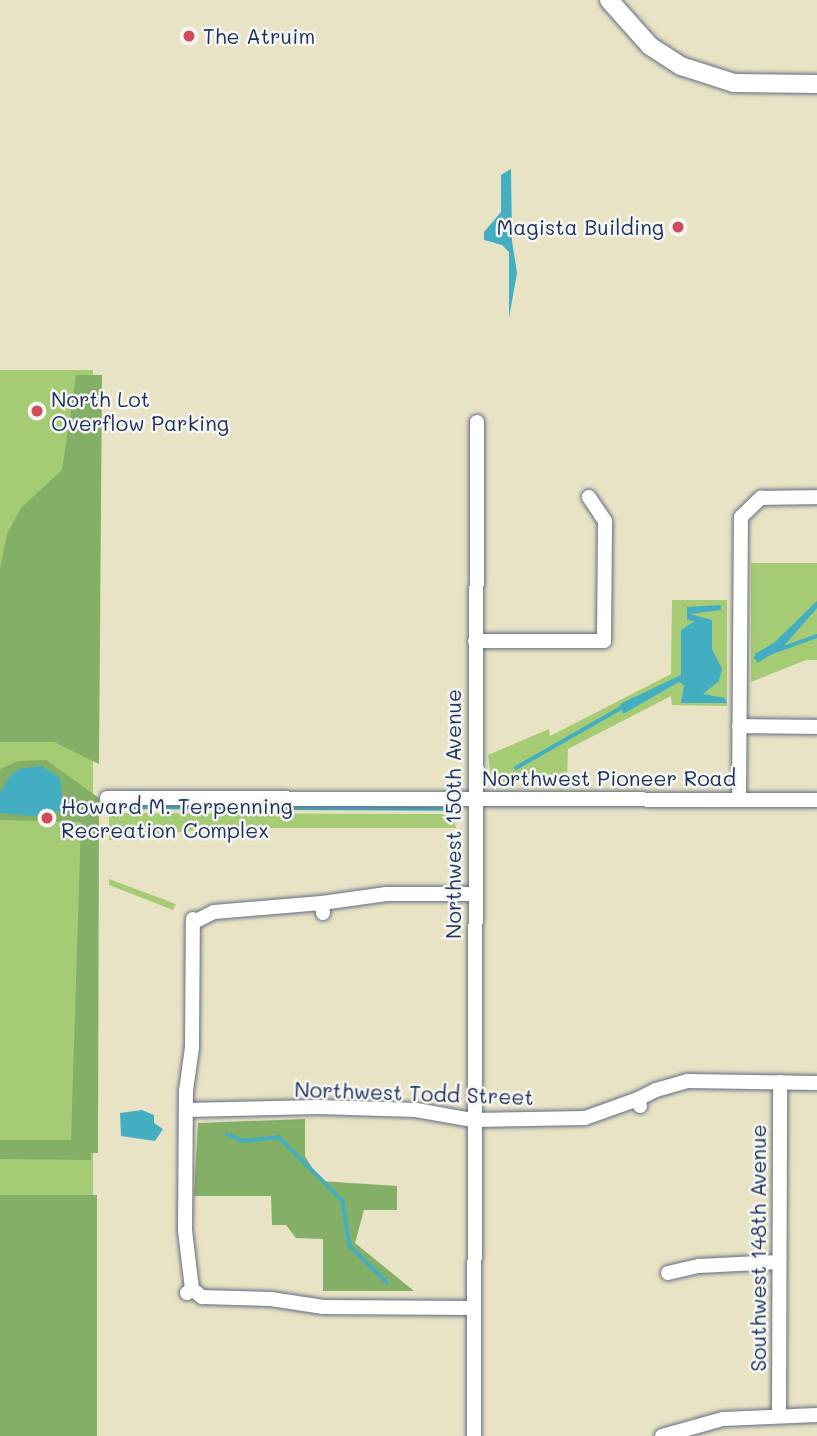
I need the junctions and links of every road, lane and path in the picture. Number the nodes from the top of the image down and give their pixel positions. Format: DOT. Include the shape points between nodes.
graph roads {
  1 [pos="609,0"];
  2 [pos="817,84"];
  3 [pos="477,422"];
  4 [pos="589,497"];
  5 [pos="817,497"];
  6 [pos="475,641"];
  7 [pos="739,726"];
  8 [pos="817,727"];
  9 [pos="107,798"];
  10 [pos="474,799"];
  11 [pos="739,800"];
  12 [pos="817,800"];
  13 [pos="473,894"];
  14 [pos="780,1082"];
  15 [pos="817,1083"];
  16 [pos="186,1110"];
  17 [pos="473,1120"];
  18 [pos="778,1262"];
  19 [pos="668,1273"];
  20 [pos="474,1308"];
  21 [pos="779,1414"];
  22 [pos="817,1415"];
  23 [pos="474,1436"];
  24 [pos="662,1436"];
  1 -- 2 [label="street" via="650,46 681,66 734,83"];
  3 -- 6 [label="street, Northwest 150th Avenue"];
  4 -- 6 [label="street" via="605,521 604,641"];
  5 -- 7 [label="street" via="766,497 745,509 740,526"];
  6 -- 10 [label="street, Northwest 150th Avenue"];
  7 -- 8 [label="street"];
  7 -- 11 [label="street"];
  9 -- 10 [label="street, Northwest Pioneer Road"];
  10 -- 11 [label="street, Northwest Pioneer Road"];
  10 -- 13 [label="street, Northwest 150th Avenue"];
  11 -- 12 [label="street, Northwest Pioneer Road"];
  13 -- 16 [label="street" via="386,894 323,908 214,912 195,920"];
  13 -- 17 [label="street, Northwest 150th Avenue"];
  14 -- 15 [label="street, Northwest Todd Street"];
  14 -- 17 [label="street, Northwest Todd Street" via="687,1081 639,1104 585,1118"];
  14 -- 18 [label="street, Southwest 148th Avenue"];
  16 -- 17 [label="street, Northwest Todd Street" via="416,1110"];
  16 -- 20 [label="street" via="189,1291 202,1297 271,1299 323,1307"];
  17 -- 20 [label="street, Northwest 150th Avenue"];
  18 -- 19 [label="street" via="699,1266"];
  18 -- 21 [label="street, Southwest 148th Avenue"];
  20 -- 23 [label="street, Northwest 150th Avenue"];
  21 -- 22 [label="street"];
  21 -- 24 [label="street" via="723,1419"];
}
